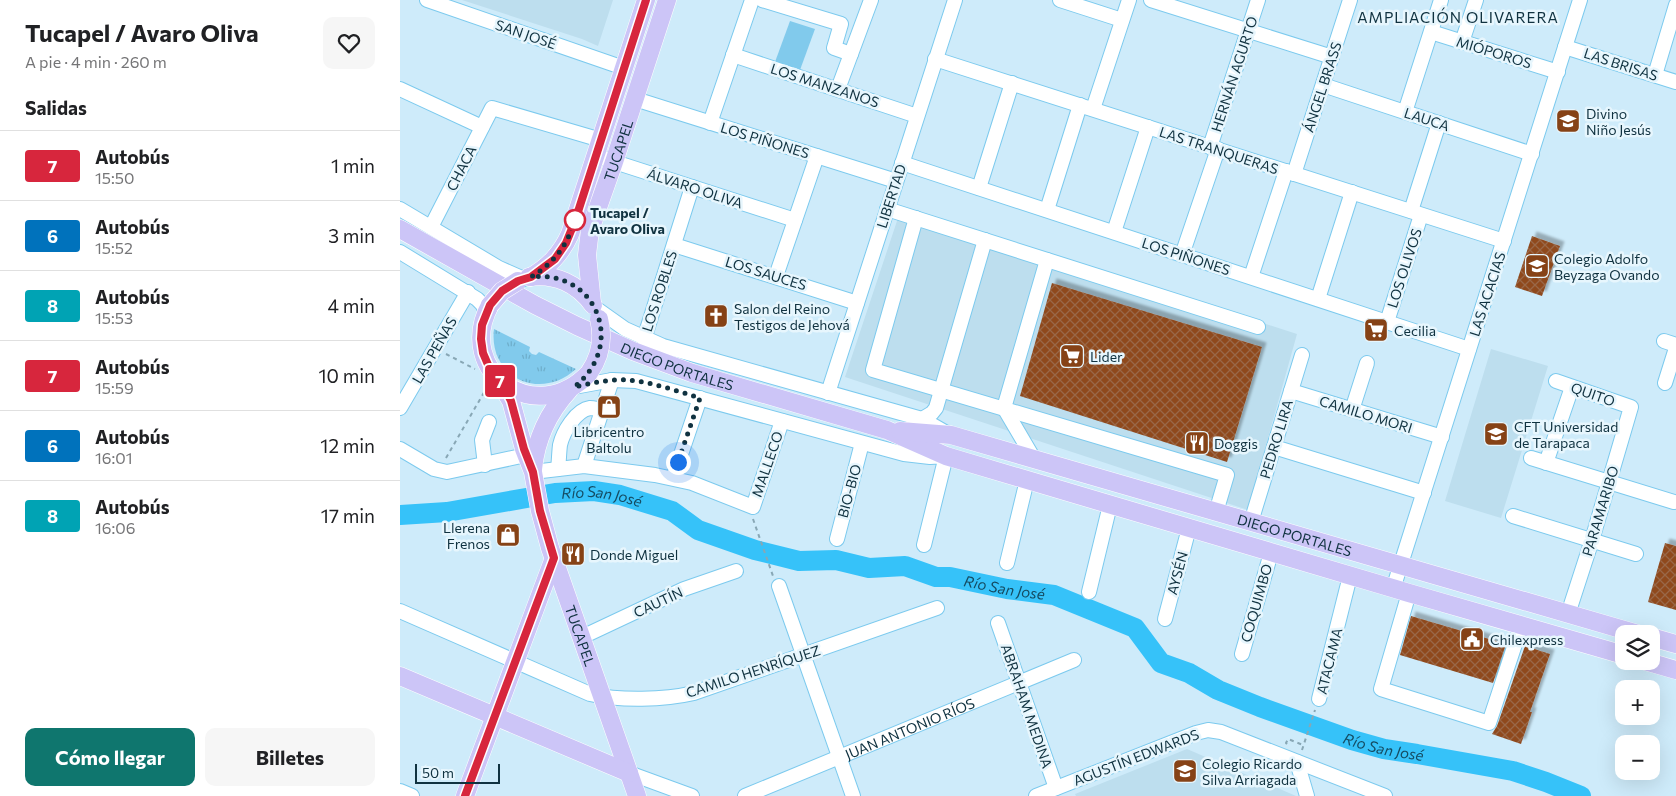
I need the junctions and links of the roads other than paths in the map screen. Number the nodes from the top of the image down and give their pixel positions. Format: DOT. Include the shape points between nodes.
graph roads {
  1 [pos="427,0"];
  2 [pos="646,0"];
  3 [pos="667,0"];
  4 [pos="752,0"];
  5 [pos="762,0"];
  6 [pos="871,0"];
  7 [pos="954,0"];
  8 [pos="1060,0"];
  9 [pos="1129,0"];
  10 [pos="1151,0"];
  11 [pos="1258,0"];
  12 [pos="1350,0"];
  13 [pos="1441,0"];
  14 [pos="1476,0"];
  15 [pos="1580,0"];
  16 [pos="1676,5"];
  17 [pos="1122,20"];
  18 [pos="1248,31"];
  19 [pos="1431,32"];
  20 [pos="1462,42"];
  21 [pos="1565,46"];
  22 [pos="851,54"];
  23 [pos="733,55"];
  24 [pos="1332,57"];
  25 [pos="935,59"];
  26 [pos="624,68"];
  27 [pos="1558,72"];
  28 [pos="1655,75"];
  29 [pos="1676,82"];
  30 [pos="1012,83"];
  31 [pos="1323,85"];
  32 [pos="400,89"];
  33 [pos="838,89"];
  34 [pos="635,99"];
  35 [pos="1086,107"];
  36 [pos="492,108"];
  37 [pos="1405,112"];
  38 [pos="917,116"];
  39 [pos="710,123"];
  40 [pos="1439,123"];
  41 [pos="482,127"];
  42 [pos="1148,127"];
  43 [pos="598,148"];
  44 [pos="1214,148"];
  45 [pos="1532,154"];
  46 [pos="817,156"];
  47 [pos="614,162"];
  48 [pos="902,163"];
  49 [pos="1289,172"];
  50 [pos="896,181"];
  51 [pos="692,187"];
  52 [pos="979,188"];
  53 [pos="1352,192"];
  54 [pos="400,209"];
  55 [pos="887,209"];
  56 [pos="1047,210"];
  57 [pos="1416,213"];
  58 [pos="916,218"];
  59 [pos="795,220"];
  60 [pos="431,227"];
  61 [pos="400,229"];
  62 [pos="1114,232"];
  63 [pos="985,240"];
  64 [pos="1504,241"];
  65 [pos="674,245"];
  66 [pos="1182,255"];
  67 [pos="402,257"];
  68 [pos="1047,260"];
  69 [pos="776,276"];
  70 [pos="1251,277"];
  71 [pos="524,279"];
  72 [pos="468,292"];
  73 [pos="1318,299"];
  74 [pos="857,303"];
  75 [pos="488,308"];
  76 [pos="595,310"];
  77 [pos="1387,322"];
  78 [pos="1258,327"];
  79 [pos="644,339"];
  80 [pos="1672,345"];
  81 [pos="1469,349"];
  82 [pos="1302,355"];
  83 [pos="1367,363"];
  84 [pos="497,378"];
  85 [pos="612,380"];
  86 [pos="1556,381"];
  87 [pos="1665,383"];
  88 [pos="1572,387"];
  89 [pos="572,388"];
  90 [pos="941,390"];
  91 [pos="1291,391"];
  92 [pos="828,393"];
  93 [pos="700,398"];
  94 [pos="1631,407"];
  95 [pos="400,408"];
  96 [pos="1004,408"];
  97 [pos="1352,410"];
  98 [pos="602,411"];
  99 [pos="922,419"];
  100 [pos="782,421"];
  101 [pos="490,422"];
  102 [pos="887,430"];
  103 [pos="951,435"];
  104 [pos="1442,437"];
  105 [pos="862,443"];
  106 [pos="1274,447"];
  107 [pos="400,449"];
  108 [pos="526,455"];
  109 [pos="946,456"];
  110 [pos="1531,458"];
  111 [pos="1034,459"];
  112 [pos="1546,463"];
  113 [pos="485,465"];
  114 [pos="584,466"];
  115 [pos="558,469"];
  116 [pos="534,478"];
  117 [pos="673,478"];
  118 [pos="1027,480"];
  119 [pos="1609,482"];
  120 [pos="1424,493"];
  121 [pos="1674,502"];
  122 [pos="1110,505"];
  123 [pos="1216,512"];
  124 [pos="1513,516"];
  125 [pos="1251,522"];
  126 [pos="1189,528"];
  127 [pos="1211,534"];
  128 [pos="837,539"];
  129 [pos="1592,540"];
  130 [pos="924,546"];
  131 [pos="1271,553"];
  132 [pos="1636,554"];
  133 [pos="554,558"];
  134 [pos="1007,563"];
  135 [pos="1401,565"];
  136 [pos="736,571"];
  137 [pos="1350,576"];
  138 [pos="779,586"];
  139 [pos="1401,591"];
  140 [pos="1089,592"];
  141 [pos="937,608"];
  142 [pos="400,611"];
  143 [pos="1568,614"];
  144 [pos="1164,619"];
  145 [pos="998,623"];
  146 [pos="1521,626"];
  147 [pos="1615,627"];
  148 [pos="582,637"];
  149 [pos="1660,640"];
  150 [pos="1676,644"];
  151 [pos="1615,652"];
  152 [pos="1242,654"];
  153 [pos="803,655"];
  154 [pos="1074,660"];
  155 [pos="515,662"];
  156 [pos="1660,665"];
  157 [pos="1676,670"];
  158 [pos="400,676"];
  159 [pos="1019,682"];
  160 [pos="602,696"];
  161 [pos="1319,699"];
  162 [pos="495,716"];
  163 [pos="839,756"];
  164 [pos="1297,762"];
  165 [pos="630,773"];
  166 [pos="400,791"];
  167 [pos="1053,792"];
  168 [pos="412,796"];
  169 [pos="465,796"];
  170 [pos="637,796"];
  171 [pos="692,796"];
  172 [pos="744,796"];
  173 [pos="853,796"];
  174 [pos="1036,796"];
  175 [pos="1307,796"];
  176 [pos="1385,796"];
  1 -- 26 [label="street, SAN JOSÉ"];
  2 -- 26 [label="main road, TUCAPEL"];
  3 -- 34 [label="main road, TUCAPEL"];
  4 -- 23 [label="street"];
  5 -- 22 [label="street" via="841,24 834,48"];
  6 -- 22 [label="street"];
  7 -- 25 [label="street, LIBERTAD"];
  8 -- 17 [label="street"];
  9 -- 17 [label="street"];
  10 -- 18 [label="street"];
  11 -- 18 [label="street, HERNÁN AGURTO"];
  12 -- 24 [label="street, ÁNGEL BRASS"];
  13 -- 19 [label="street"];
  14 -- 20 [label="street"];
  15 -- 21 [label="street, LAS ACACIAS"];
  16 -- 28 [label="street"];
  17 -- 35 [label="street"];
  18 -- 24 [label="street"];
  18 -- 44 [label="street, HERNÁN AGURTO"];
  19 -- 20 [label="street, MIÓPOROS"];
  19 -- 37 [label="street"];
  20 -- 27 [label="street, MIÓPOROS"];
  21 -- 27 [label="street, LAS ACACIAS"];
  21 -- 28 [label="street, LAS BRISAS"];
  22 -- 33 [label="street"];
  23 -- 33 [label="street, LOS MANZANOS"];
  23 -- 39 [label="street"];
  24 -- 31 [label="street, ÁNGEL BRASS"];
  25 -- 30 [label="street, LAS TRANQUERAS"];
  25 -- 38 [label="street, LIBERTAD"];
  26 -- 43 [label="main road, TUCAPEL"];
  27 -- 45 [label="street, LAS ACACIAS"];
  28 -- 29 [label="street, LAS BRISAS"];
  30 -- 35 [label="street, LAS TRANQUERAS"];
  30 -- 52 [label="street"];
  31 -- 37 [label="street, LAUCA"];
  31 -- 49 [label="street, ÁNGEL BRASS"];
  32 -- 41 [label="street"];
  33 -- 38 [label="street, LOS MANZANOS"];
  34 -- 39 [label="street, LOS PIÑONES"];
  34 -- 47 [label="main road, TUCAPEL"];
  35 -- 42 [label="street, LAS TRANQUERAS"];
  35 -- 56 [label="street"];
  36 -- 41 [label="street, CHACA"];
  36 -- 43 [label="street, ÁLVARO OLIVA"];
  37 -- 40 [label="street, LAUCA"];
  38 -- 48 [label="street, LIBERTAD"];
  39 -- 46 [label="street, LOS PIÑONES"];
  40 -- 45 [label="street, LAUCA"];
  40 -- 57 [label="street, LOS OLIVOS"];
  41 -- 60 [label="street, CHACA"];
  42 -- 44 [label="street, LAS TRANQUERAS"];
  42 -- 62 [label="street"];
  43 -- 47 [label="street, ÁLVARO OLIVA"];
  43 -- 71 [label="main road, TUCAPEL" via="575,221 561,252 548,265"];
  44 -- 49 [label="street, LAS TRANQUERAS"];
  44 -- 66 [label="street, HERNÁN AGURTO"];
  45 -- 64 [label="street, LAS ACACIAS"];
  46 -- 50 [label="street, LOS PIÑONES"];
  46 -- 59 [label="street"];
  47 -- 51 [label="street, ÁLVARO OLIVA"];
  47 -- 76 [label="main road, TUCAPEL" via="588,238 587,265"];
  48 -- 50 [label="street, LIBERTAD"];
  48 -- 52 [label="street, LOS PIÑONES"];
  49 -- 53 [label="street, LAS TRANQUERAS"];
  49 -- 70 [label="street, ÁNGEL BRASS"];
  50 -- 55 [label="street, LIBERTAD"];
  51 -- 59 [label="street, ÁLVARO OLIVA"];
  51 -- 65 [label="street, LOS ROBLES"];
  52 -- 56 [label="street, LOS PIÑONES"];
  53 -- 57 [label="street, LAS TRANQUERAS"];
  53 -- 73 [label="street"];
  54 -- 60 [label="street"];
  55 -- 58 [label="street"];
  55 -- 74 [label="street, LIBERTAD"];
  56 -- 62 [label="street, LOS PIÑONES"];
  57 -- 64 [label="street, LAS TRANQUERAS"];
  57 -- 77 [label="street, LOS OLIVOS"];
  58 -- 63 [label="street"];
  58 -- 90 [label="street" via="873,370"];
  59 -- 69 [label="street"];
  60 -- 71 [label="street" via="499,268"];
  61 -- 102 [label="main road, DIEGO PORTALES" via="551,313 633,351 692,373"];
  62 -- 66 [label="street, LOS PIÑONES"];
  63 -- 68 [label="street"];
  63 -- 90 [label="street"];
  64 -- 81 [label="street, LAS ACACIAS"];
  65 -- 69 [label="street, LOS SAUCES"];
  65 -- 79 [label="street, LOS ROBLES"];
  66 -- 70 [label="street, LOS PIÑONES"];
  67 -- 72 [label="street"];
  68 -- 78 [label="street"];
  68 -- 96 [label="street"];
  69 -- 74 [label="street, LOS SAUCES"];
  70 -- 73 [label="street, LOS PIÑONES"];
  71 -- 75 [label="main road, bridge" via="502,291"];
  71 -- 76 [label="main road" via="544,276 562,280 579,289"];
  72 -- 75 [label="street"];
  72 -- 95 [label="street, LAS PEÑAS"];
  73 -- 77 [label="street, LOS PIÑONES"];
  74 -- 92 [label="street, LIBERTAD"];
  75 -- 84 [label="main road" via="481,332 482,346"];
  76 -- 79 [label="street, DIEGO PORTALES"];
  76 -- 89 [label="main road, bridge" via="602,338 600,351 589,374"];
  77 -- 81 [label="street, LOS PIÑONES"];
  79 -- 92 [label="street, DIEGO PORTALES"];
  80 -- 87 [label="street"];
  81 -- 104 [label="street, LAS ACACIAS"];
  82 -- 91 [label="street, PEDRO LIRA"];
  83 -- 97 [label="street"];
  84 -- 89 [label="main road" via="519,393 536,396 554,395"];
  84 -- 108 [label="main road, TUCAPEL" via="511,401"];
  85 -- 89 [label="street, DIEGO PORTALES"];
  85 -- 93 [label="street, DIEGO PORTALES" via="652,384"];
  85 -- 98 [label="street"];
  86 -- 88 [label="street, QUITO"];
  88 -- 94 [label="street, QUITO"];
  88 -- 112 [label="street"];
  89 -- 116 [label="main road, TUCAPEL" via="553,410 541,434 534,459"];
  90 -- 96 [label="street"];
  90 -- 99 [label="street" via="934,411"];
  91 -- 97 [label="street, CAMILO MORI"];
  91 -- 106 [label="street, PEDRO LIRA"];
  92 -- 99 [label="street, DIEGO PORTALES"];
  93 -- 100 [label="street, DIEGO PORTALES"];
  93 -- 117 [label="street"];
  94 -- 119 [label="street, PARAMARIBO"];
  96 -- 111 [label="street"];
  96 -- 123 [label="street" via="1227,475"];
  97 -- 104 [label="street, CAMILO MORI"];
  98 -- 114 [label="street"];
  98 -- 115 [label="street" via="588,409 571,423 563,436"];
  99 -- 103 [label="street, DIEGO PORTALES"];
  100 -- 105 [label="street, DIEGO PORTALES"];
  100 -- 117 [label="street, MALLECO" via="753,513 692,483"];
  101 -- 113 [label="street" via="482,440"];
  102 -- 103 [label="main road, DIEGO PORTALES"];
  102 -- 109 [label="main road, DIEGO PORTALES"];
  103 -- 111 [label="main road, DIEGO PORTALES"];
  104 -- 120 [label="street, LAS ACACIAS"];
  105 -- 109 [label="street, DIEGO PORTALES" via="917,456"];
  105 -- 128 [label="street, BIO-BIO"];
  106 -- 120 [label="street"];
  106 -- 125 [label="street, PEDRO LIRA"];
  107 -- 113 [label="street" via="438,471"];
  108 -- 113 [label="street"];
  108 -- 116 [label="main road, TUCAPEL"];
  109 -- 118 [label="main road, DIEGO PORTALES"];
  109 -- 130 [label="street"];
  110 -- 112 [label="street"];
  111 -- 123 [label="main road, DIEGO PORTALES"];
  112 -- 119 [label="street"];
  114 -- 115 [label="street"];
  114 -- 117 [label="street"];
  115 -- 116 [label="street"];
  116 -- 133 [label="main road, TUCAPEL"];
  118 -- 122 [label="main road, DIEGO PORTALES"];
  118 -- 134 [label="street"];
  119 -- 121 [label="street"];
  119 -- 129 [label="street, PARAMARIBO"];
  120 -- 135 [label="street, LAS ACACIAS"];
  122 -- 126 [label="main road, DIEGO PORTALES"];
  122 -- 140 [label="street"];
  123 -- 125 [label="main road, DIEGO PORTALES"];
  123 -- 127 [label="main road"];
  124 -- 129 [label="street"];
  125 -- 135 [label="main road, DIEGO PORTALES"];
  126 -- 127 [label="main road, DIEGO PORTALES"];
  126 -- 144 [label="street, AYSÉN"];
  127 -- 131 [label="main road, DIEGO PORTALES"];
  129 -- 132 [label="street"];
  129 -- 143 [label="street, PARAMARIBO"];
  131 -- 137 [label="main road, DIEGO PORTALES"];
  131 -- 152 [label="street, COQUIMBO"];
  133 -- 148 [label="main road, TUCAPEL"];
  133 -- 155 [label="main road"];
  135 -- 139 [label="street, LAS ACACIAS"];
  135 -- 143 [label="main road, DIEGO PORTALES"];
  136 -- 148 [label="street, CAUTÍN" via="684,589"];
  137 -- 139 [label="main road, DIEGO PORTALES"];
  137 -- 161 [label="street, ATACAMA"];
  138 -- 153 [label="street"];
  139 -- 146 [label="main road, DIEGO PORTALES"];
  139 -- 146 [label="street, LAS ACACIAS" via="1381,689 1490,723"];
  141 -- 153 [label="street, CAMILO HENRÍQUEZ"];
  142 -- 155 [label="street, CAMILO HENRÍQUEZ"];
  143 -- 147 [label="main road, DIEGO PORTALES"];
  145 -- 159 [label="street, ABRAHAM MEDINA"];
  146 -- 151 [label="main road, DIEGO PORTALES"];
  148 -- 160 [label="main road, TUCAPEL"];
  149 -- 150 [label="main road"];
  153 -- 160 [label="street, CAMILO HENRÍQUEZ" via="680,696"];
  153 -- 163 [label="street"];
  154 -- 159 [label="street, JUAN ANTONIO RÍOS"];
  155 -- 160 [label="street, CAMILO HENRÍQUEZ"];
  155 -- 162 [label="main road"];
  156 -- 157 [label="main road"];
  158 -- 162 [label="main road"];
  159 -- 163 [label="street, JUAN ANTONIO RÍOS"];
  159 -- 167 [label="street, ABRAHAM MEDINA"];
  160 -- 165 [label="main road, TUCAPEL"];
  162 -- 165 [label="main road"];
  162 -- 169 [label="main road"];
  163 -- 172 [label="street, JUAN ANTONIO RÍOS"];
  163 -- 173 [label="street"];
  164 -- 167 [label="street, AGUSTÍN EDWARDS" via="1221,732 1208,730"];
  164 -- 175 [label="street"];
  164 -- 176 [label="street"];
  165 -- 170 [label="main road, TUCAPEL"];
  165 -- 171 [label="street"];
  166 -- 168 [label="street"];
  167 -- 174 [label="street, AGUSTÍN EDWARDS"];
}
